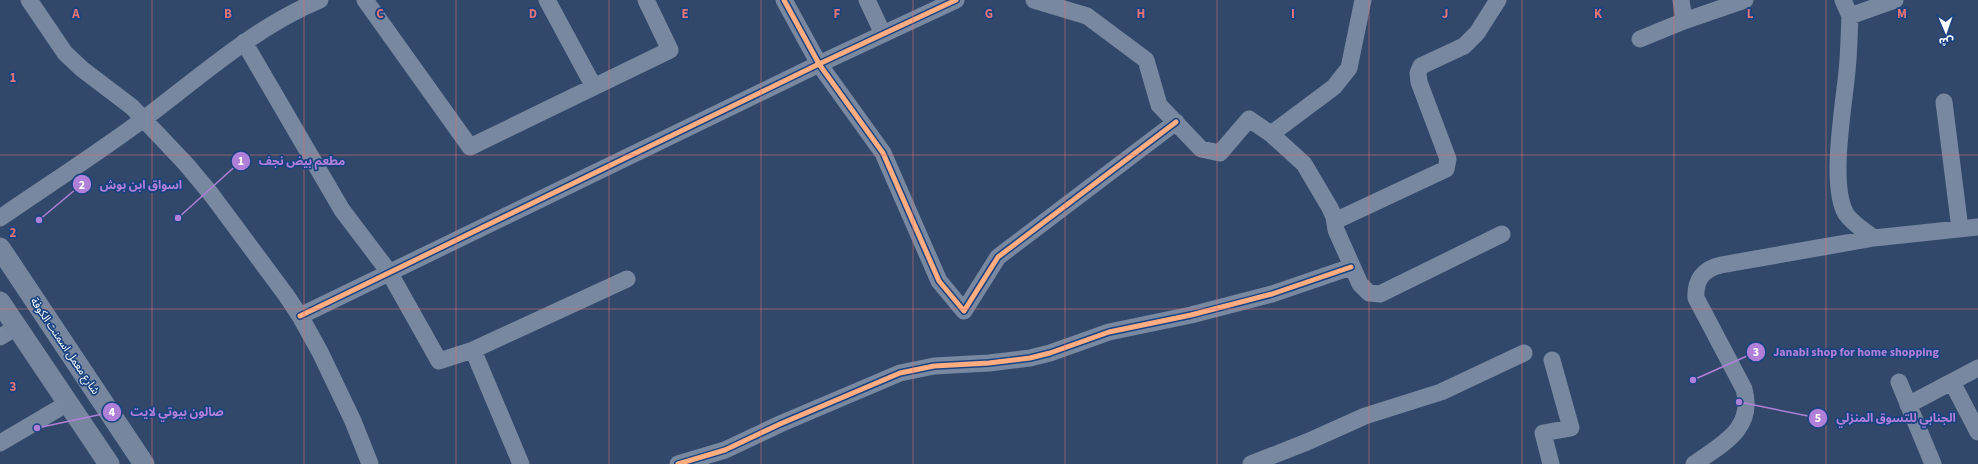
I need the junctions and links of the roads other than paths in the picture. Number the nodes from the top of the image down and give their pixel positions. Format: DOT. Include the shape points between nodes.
graph roads {
  1 [pos="28,0"];
  2 [pos="320,0"];
  3 [pos="365,0"];
  4 [pos="547,0"];
  5 [pos="646,0"];
  6 [pos="784,0"];
  7 [pos="867,0"];
  8 [pos="956,0"];
  9 [pos="1034,0"];
  10 [pos="1363,0"];
  11 [pos="1498,0"];
  12 [pos="1681,0"];
  13 [pos="1745,0"];
  14 [pos="1843,0"];
  15 [pos="1895,0"];
  16 [pos="1850,16"];
  17 [pos="1684,21"];
  18 [pos="884,34"];
  19 [pos="1640,39"];
  20 [pos="244,42"];
  21 [pos="819,64"];
  22 [pos="594,87"];
  23 [pos="1944,102"];
  24 [pos="144,119"];
  25 [pos="1176,122"];
  26 [pos="1271,134"];
  27 [pos="0,218"];
  28 [pos="1335,221"];
  29 [pos="1978,227"];
  30 [pos="1960,229"];
  31 [pos="1502,234"];
  32 [pos="1874,238"];
  33 [pos="0,248"];
  34 [pos="1351,267"];
  35 [pos="389,272"];
  36 [pos="627,280"];
  37 [pos="0,302"];
  38 [pos="300,316"];
  39 [pos="8,332"];
  40 [pos="473,350"];
  41 [pos="1524,353"];
  42 [pos="1552,360"];
  43 [pos="1978,368"];
  44 [pos="1898,382"];
  45 [pos="1952,382"];
  46 [pos="68,403"];
  47 [pos="1908,404"];
  48 [pos="1978,432"];
  49 [pos="0,443"];
  50 [pos="110,464"];
  51 [pos="144,464"];
  52 [pos="370,464"];
  53 [pos="521,464"];
  54 [pos="678,464"];
  55 [pos="1251,464"];
  56 [pos="1551,464"];
  57 [pos="1694,464"];
  58 [pos="1933,464"];
  1 -- 24 [label="street" via="65,54"];
  2 -- 20 [label="street" via="300,8"];
  3 -- 22 [label="street" via="470,147"];
  4 -- 22 [label="street"];
  5 -- 22 [label="street" via="670,50"];
  6 -- 21 [label="street"];
  7 -- 18 [label="street"];
  8 -- 18 [label="street"];
  9 -- 25 [label="street" via="1088,16 1146,60 1159,104"];
  10 -- 26 [label="street" via="1349,68 1334,87"];
  11 -- 28 [label="street" via="1477,33 1464,46 1422,66 1418,73 1419,82 1448,159 1446,169"];
  12 -- 17 [label="street"];
  13 -- 17 [label="street"];
  14 -- 16 [label="street"];
  15 -- 16 [label="street"];
  16 -- 32 [label="street" via="1838,162 1842,200 1846,214"];
  17 -- 19 [label="street"];
  18 -- 21 [label="street"];
  20 -- 24 [label="street"];
  20 -- 35 [label="street" via="342,210"];
  21 -- 25 [label="street" via="883,153 939,281 964,311 998,257"];
  21 -- 35 [label="street"];
  23 -- 30 [label="street"];
  24 -- 27 [label="street"];
  24 -- 38 [label="street" via="199,179"];
  25 -- 26 [label="street" via="1201,148 1220,153 1249,119"];
  26 -- 28 [label="street" via="1304,164"];
  28 -- 34 [label="street" via="1336,230"];
  29 -- 30 [label="street"];
  30 -- 32 [label="street"];
  31 -- 34 [label="street" via="1380,294 1369,293 1364,289"];
  32 -- 57 [label="street" via="1721,265 1704,273 1698,280 1696,298 1744,389 1747,412 1736,432"];
  33 -- 51 [label="main road, شارع معمل اسمنت الكوفة"];
  34 -- 54 [label="street" via="1272,294 1191,315 1109,332 1030,358 934,366 900,373 725,450"];
  35 -- 38 [label="street"];
  35 -- 40 [label="street" via="440,361"];
  36 -- 40 [label="street"];
  37 -- 39 [label="main road"];
  38 -- 52 [label="street" via="335,383"];
  39 -- 46 [label="main road"];
  40 -- 53 [label="street"];
  41 -- 55 [label="street" via="1441,392 1365,416 1300,446"];
  42 -- 56 [label="street" via="1571,428 1543,433"];
  43 -- 45 [label="street"];
  44 -- 47 [label="street"];
  45 -- 47 [label="street"];
  45 -- 48 [label="street"];
  46 -- 49 [label="street"];
  46 -- 50 [label="main road"];
  47 -- 58 [label="street"];
}
